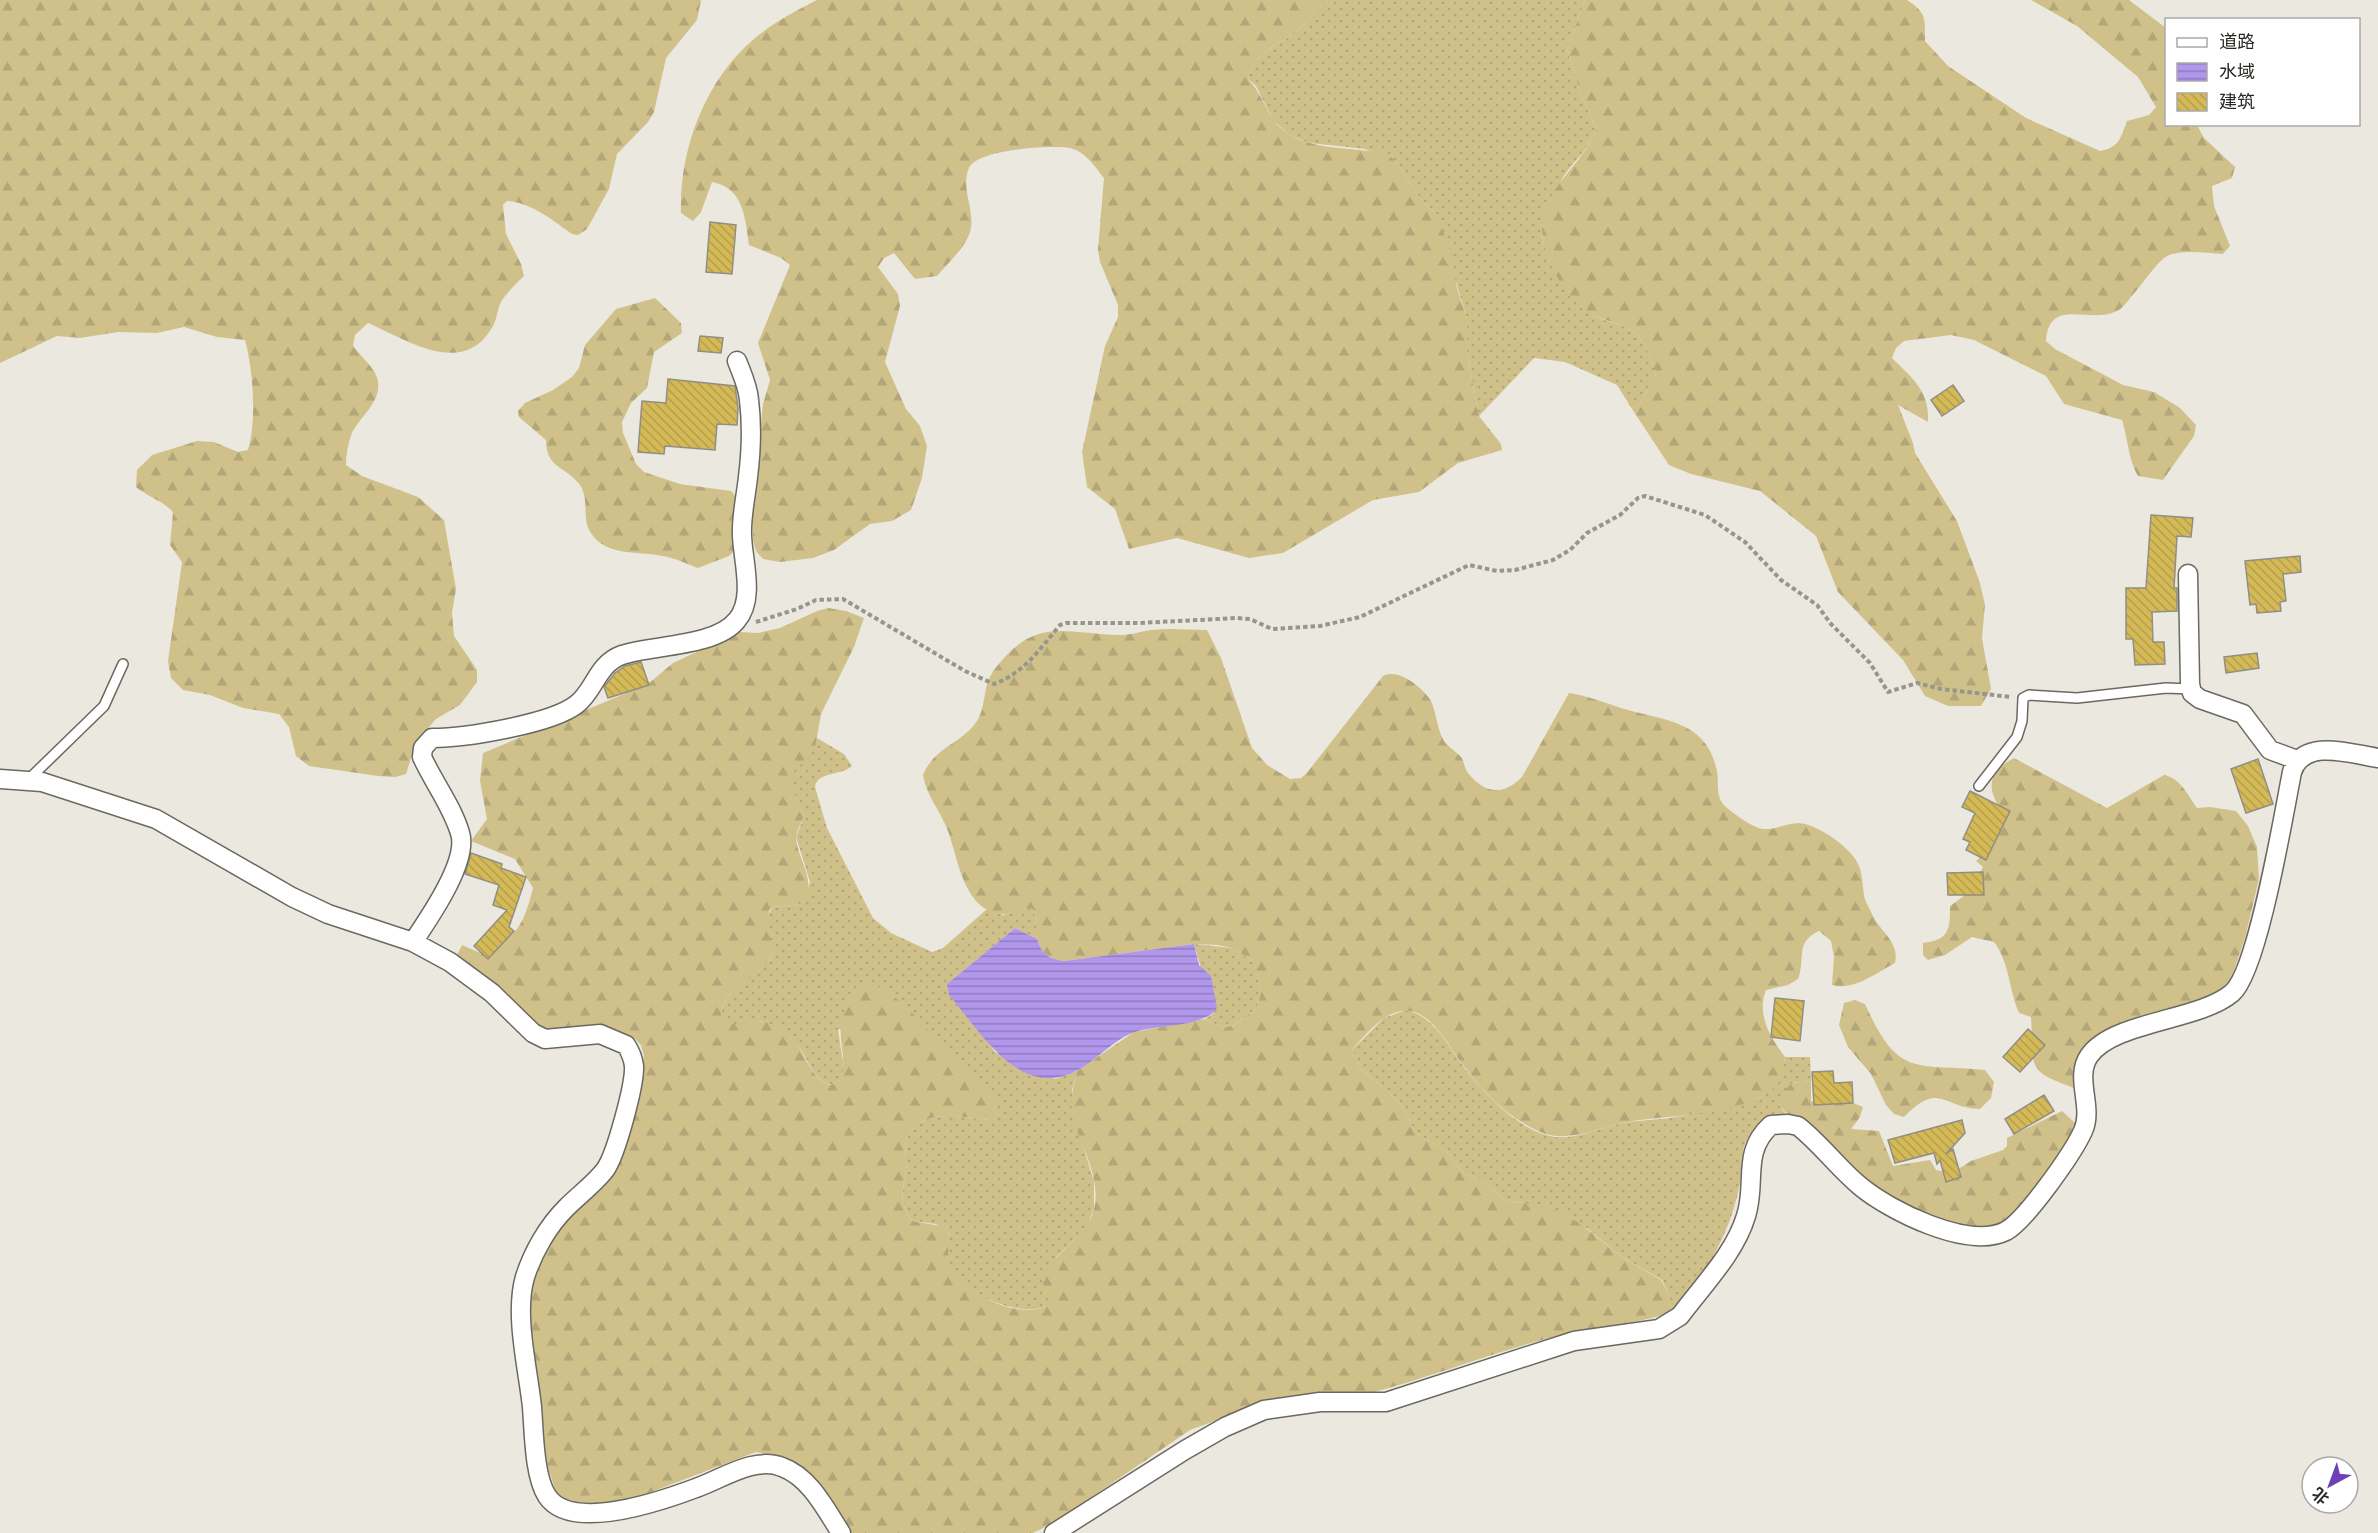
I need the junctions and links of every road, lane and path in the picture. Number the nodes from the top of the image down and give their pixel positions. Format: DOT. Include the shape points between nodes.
graph roads {
  1 [pos="737,361"];
  2 [pos="2188,574"];
  3 [pos="738,620"];
  4 [pos="123,664"];
  5 [pos="2191,689"];
  6 [pos="2023,698"];
  7 [pos="2378,758"];
  8 [pos="2297,760"];
  9 [pos="0,779"];
  10 [pos="27,781"];
  11 [pos="1978,786"];
  12 [pos="414,942"];
  13 [pos="841,1533"];
  14 [pos="1054,1533"];
  1 -- 3 [label="street" via="750,401 749,474 742,533 745,606"];
  2 -- 5 [label="street"];
  3 -- 6 [label="path" via="762,622 816,600 843,599 994,684 1032,661 1066,622 1237,618 1272,629 1287,629 1359,617 1469,565 1497,571 1553,561 1587,533 1645,496 1705,515 1745,542 1781,580 1817,605 1870,663 1888,692 1917,683"];
  3 -- 12 [label="street" via="729,628 673,647 615,658 597,674 584,697 564,712 477,736 432,738 423,748 422,757 461,834 462,852 434,911"];
  4 -- 10 [label="lane" via="104,706"];
  5 -- 6 [label="lane"];
  5 -- 8 [label="street" via="2200,699 2243,714 2270,750"];
  6 -- 11 [label="lane" via="2018,737"];
  7 -- 8 [label="street" via="2322,750"];
  8 -- 14 [label="street" via="2266,898 2242,982 2222,1000 2120,1035 2089,1056 2083,1071 2088,1108 2078,1142 2023,1216 2008,1230 1993,1235 1971,1234 1920,1221 1859,1186 1798,1126 1771,1125 1755,1143 1747,1215 1737,1239 1680,1316 1669,1324 1659,1329 1574,1341 1386,1402 1320,1402 1264,1410 1185,1450"];
  9 -- 10 [label="street"];
  10 -- 12 [label="street" via="42,782 156,819 292,897 328,914"];
  12 -- 13 [label="street" via="470,975 533,1033 545,1039 600,1034 626,1045 632,1055 634,1067 625,1112 607,1167 548,1231 535,1253 521,1293 537,1457 547,1497 558,1508 597,1514 665,1500 752,1466 773,1464 796,1474 811,1489"];
}
